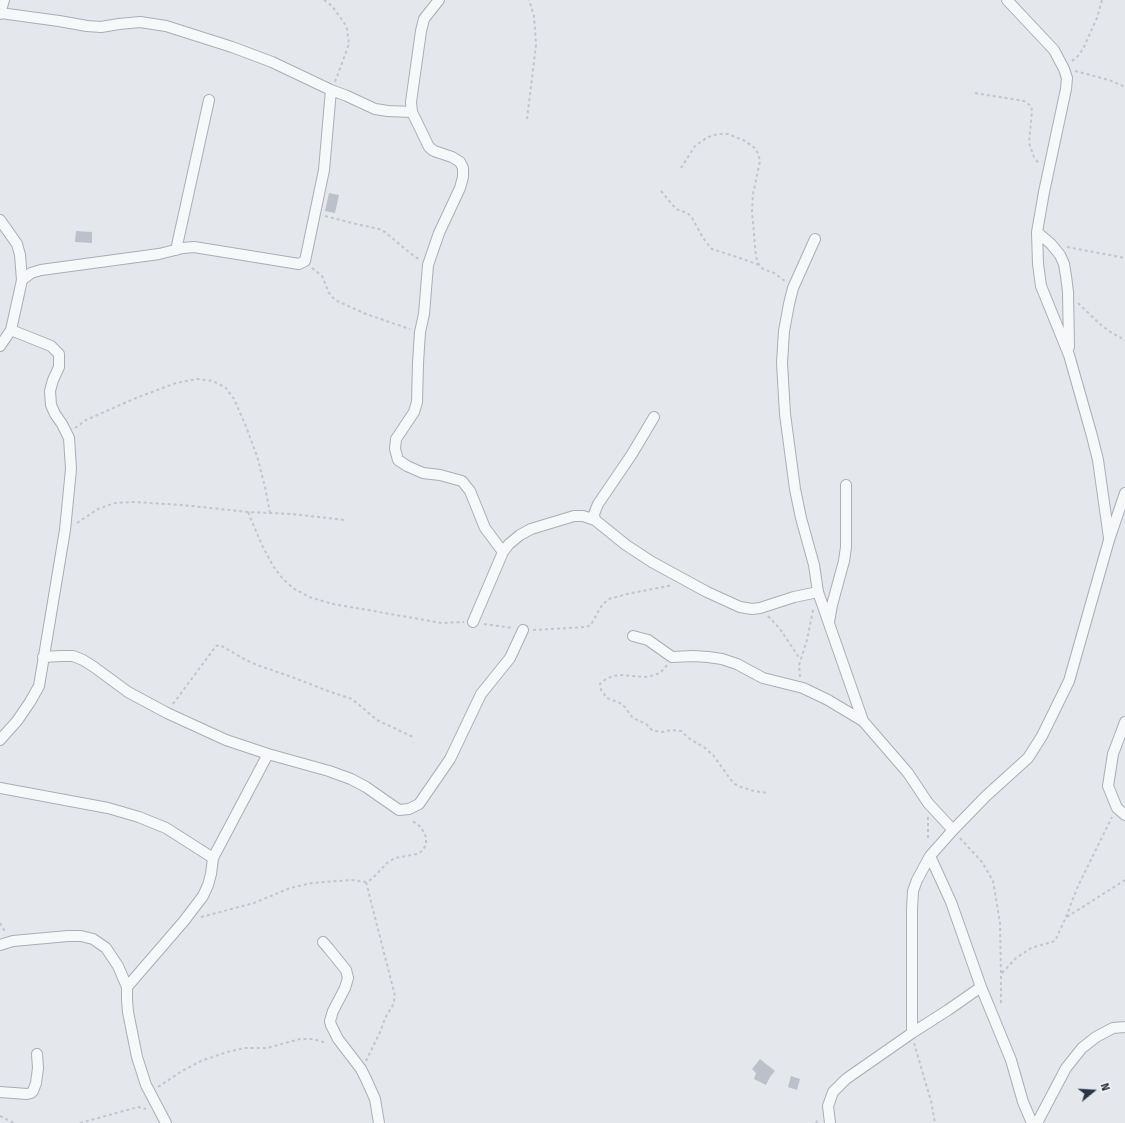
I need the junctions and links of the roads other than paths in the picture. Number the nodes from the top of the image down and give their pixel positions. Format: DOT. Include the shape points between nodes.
graph roads {
  1 [pos="4,0"];
  2 [pos="439,0"];
  3 [pos="1007,0"];
  4 [pos="0,13"];
  5 [pos="331,90"];
  6 [pos="209,100"];
  7 [pos="412,112"];
  8 [pos="0,220"];
  9 [pos="1037,232"];
  10 [pos="815,239"];
  11 [pos="176,250"];
  12 [pos="22,280"];
  13 [pos="11,330"];
  14 [pos="0,346"];
  15 [pos="1069,354"];
  16 [pos="654,417"];
  17 [pos="846,485"];
  18 [pos="1125,492"];
  19 [pos="595,520"];
  20 [pos="1109,540"];
  21 [pos="503,552"];
  22 [pos="818,592"];
  23 [pos="474,622"];
  24 [pos="829,624"];
  25 [pos="523,630"];
  26 [pos="633,636"];
  27 [pos="43,657"];
  28 [pos="864,721"];
  29 [pos="1125,722"];
  30 [pos="0,740"];
  31 [pos="268,754"];
  32 [pos="0,788"];
  33 [pos="1125,815"];
  34 [pos="952,830"];
  35 [pos="930,856"];
  36 [pos="214,858"];
  37 [pos="322,942"];
  38 [pos="0,945"];
  39 [pos="127,987"];
  40 [pos="981,987"];
  41 [pos="1125,1027"];
  42 [pos="912,1033"];
  43 [pos="37,1054"];
  44 [pos="0,1092"];
  45 [pos="164,1120"];
  46 [pos="379,1123"];
  47 [pos="830,1123"];
  48 [pos="1032,1123"];
  49 [pos="1037,1123"];
  1 -- 4 [label="street"];
  2 -- 7 [label="street" via="424,19 421,31 411,102"];
  3 -- 9 [label="street" via="1054,50 1067,78"];
  4 -- 5 [label="street" via="87,26 101,27 140,22 166,26 272,62"];
  5 -- 7 [label="street" via="374,108"];
  5 -- 11 [label="street" via="324,170 305,262 299,264 194,248"];
  6 -- 11 [label="street"];
  7 -- 21 [label="street" via="429,147 460,162 463,177 428,265 420,332 417,402 414,412 396,439 395,449 398,460 406,466 423,473 462,481 470,490 485,528"];
  8 -- 12 [label="street" via="18,244"];
  9 -- 15 [label="street" via="1042,286"];
  9 -- 15 [label="street" via="1051,244 1064,264 1068,292"];
  10 -- 22 [label="street" via="793,288 784,330 782,363 785,414 795,489"];
  11 -- 12 [label="street" via="41,270 31,273"];
  12 -- 13 [label="street"];
  13 -- 14 [label="street"];
  13 -- 27 [label="street" via="52,346 59,354 59,367 50,391 51,405 69,438 72,469 65,530"];
  15 -- 20 [label="street" via="1096,454"];
  16 -- 19 [label="street" via="598,504 594,514"];
  17 -- 24 [label="street" via="846,547"];
  18 -- 20 [label="street"];
  19 -- 21 [label="street" via="574,516 531,529 509,544"];
  19 -- 22 [label="street" via="626,546 652,562 740,607 760,608"];
  20 -- 34 [label="street" via="1069,681 1042,736 1028,758"];
  21 -- 23 [label="street"];
  22 -- 24 [label="street"];
  24 -- 28 [label="street"];
  25 -- 31 [label="street" via="510,658 474,706 450,759 419,804 409,809 399,810 366,787 329,770"];
  26 -- 28 [label="street" via="648,640 672,657 722,659 764,678 803,688"];
  27 -- 30 [label="street" via="38,686 30,702"];
  27 -- 31 [label="street" via="73,656 83,660 128,692 167,714 226,740"];
  28 -- 34 [label="street"];
  29 -- 33 [label="street" via="1113,754 1108,786 1117,808"];
  31 -- 36 [label="street"];
  32 -- 36 [label="street" via="101,807 139,817 166,828"];
  34 -- 35 [label="street"];
  35 -- 40 [label="street" via="951,902"];
  35 -- 42 [label="street" via="913,891"];
  36 -- 39 [label="street" via="203,896"];
  37 -- 46 [label="street" via="347,972 348,978 346,988 332,1010 332,1028 366,1078"];
  38 -- 39 [label="street" via="13,941 68,936 93,939 106,948 118,966"];
  39 -- 45 [label="street" via="128,1012 135,1048 150,1092"];
  40 -- 42 [label="street"];
  40 -- 48 [label="street" via="1011,1060"];
  41 -- 49 [label="street" via="1113,1028 1082,1048 1066,1068"];
  42 -- 47 [label="street" via="846,1079 833,1092 828,1106"];
  43 -- 44 [label="street" via="36,1083 33,1091 27,1094"];
}
